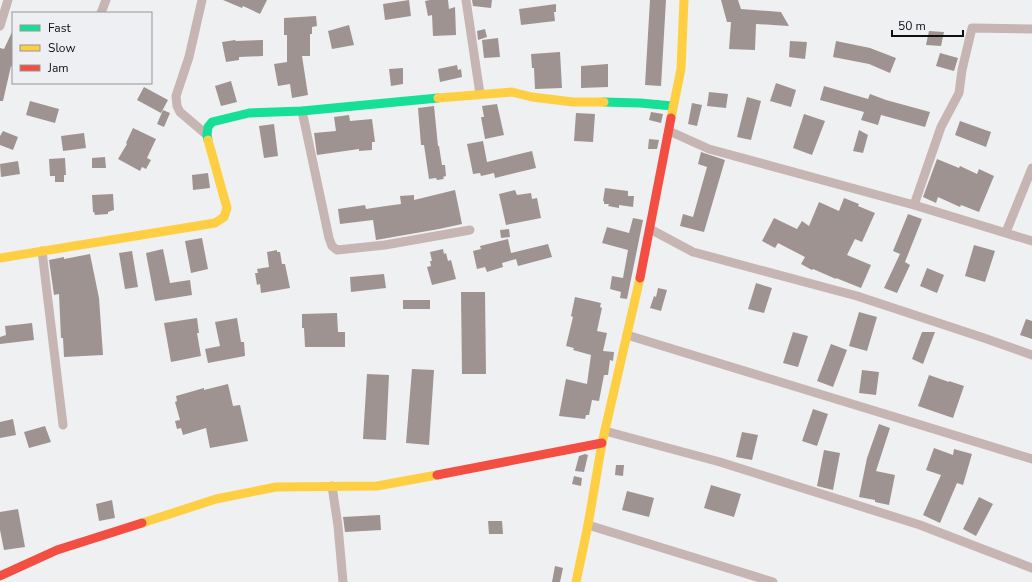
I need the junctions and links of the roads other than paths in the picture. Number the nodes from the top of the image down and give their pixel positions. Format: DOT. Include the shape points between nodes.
graph roads {
  1 [pos="8,0"];
  2 [pos="106,0"];
  3 [pos="202,0"];
  4 [pos="466,0"];
  5 [pos="684,0"];
  6 [pos="102,12"];
  7 [pos="0,26"];
  8 [pos="1032,29"];
  9 [pos="480,94"];
  10 [pos="673,106"];
  11 [pos="302,111"];
  12 [pos="669,131"];
  13 [pos="207,135"];
  14 [pos="1032,168"];
  15 [pos="914,205"];
  16 [pos="650,229"];
  17 [pos="470,230"];
  18 [pos="1006,232"];
  19 [pos="1032,241"];
  20 [pos="42,251"];
  21 [pos="0,258"];
  22 [pos="627,335"];
  23 [pos="1032,355"];
  24 [pos="63,425"];
  25 [pos="605,431"];
  26 [pos="602,443"];
  27 [pos="1032,459"];
  28 [pos="332,486"];
  29 [pos="588,525"];
  30 [pos="1032,568"];
  31 [pos="0,576"];
  32 [pos="343,582"];
  33 [pos="576,582"];
  34 [pos="773,582"];
  1 -- 7 [label="street"];
  2 -- 6 [label="street"];
  3 -- 13 [label="street" via="176,96 180,112"];
  4 -- 9 [label="street"];
  5 -- 10 [label="street" via="680,69"];
  8 -- 15 [label="street" via="972,28 959,93 941,127"];
  9 -- 10 [label="street" via="512,92 573,102"];
  9 -- 11 [label="street"];
  10 -- 12 [label="street"];
  11 -- 13 [label="street" via="249,113 217,120 208,127"];
  11 -- 17 [label="street" via="329,238 337,250 385,245"];
  12 -- 15 [label="street" via="709,149"];
  12 -- 16 [label="street"];
  13 -- 20 [label="street" via="227,208 224,217 215,223 199,226"];
  14 -- 18 [label="street"];
  15 -- 18 [label="street"];
  16 -- 22 [label="street"];
  16 -- 23 [label="street" via="693,252 857,296"];
  18 -- 19 [label="street"];
  20 -- 21 [label="street"];
  20 -- 24 [label="street"];
  22 -- 25 [label="street"];
  22 -- 27 [label="street"];
  25 -- 26 [label="street"];
  25 -- 30 [label="street" via="720,462 920,525"];
  26 -- 28 [label="street" via="377,486"];
  26 -- 29 [label="street"];
  28 -- 31 [label="street" via="276,487 216,499 57,550"];
  28 -- 32 [label="street"];
  29 -- 33 [label="street"];
  29 -- 34 [label="street"];
}
